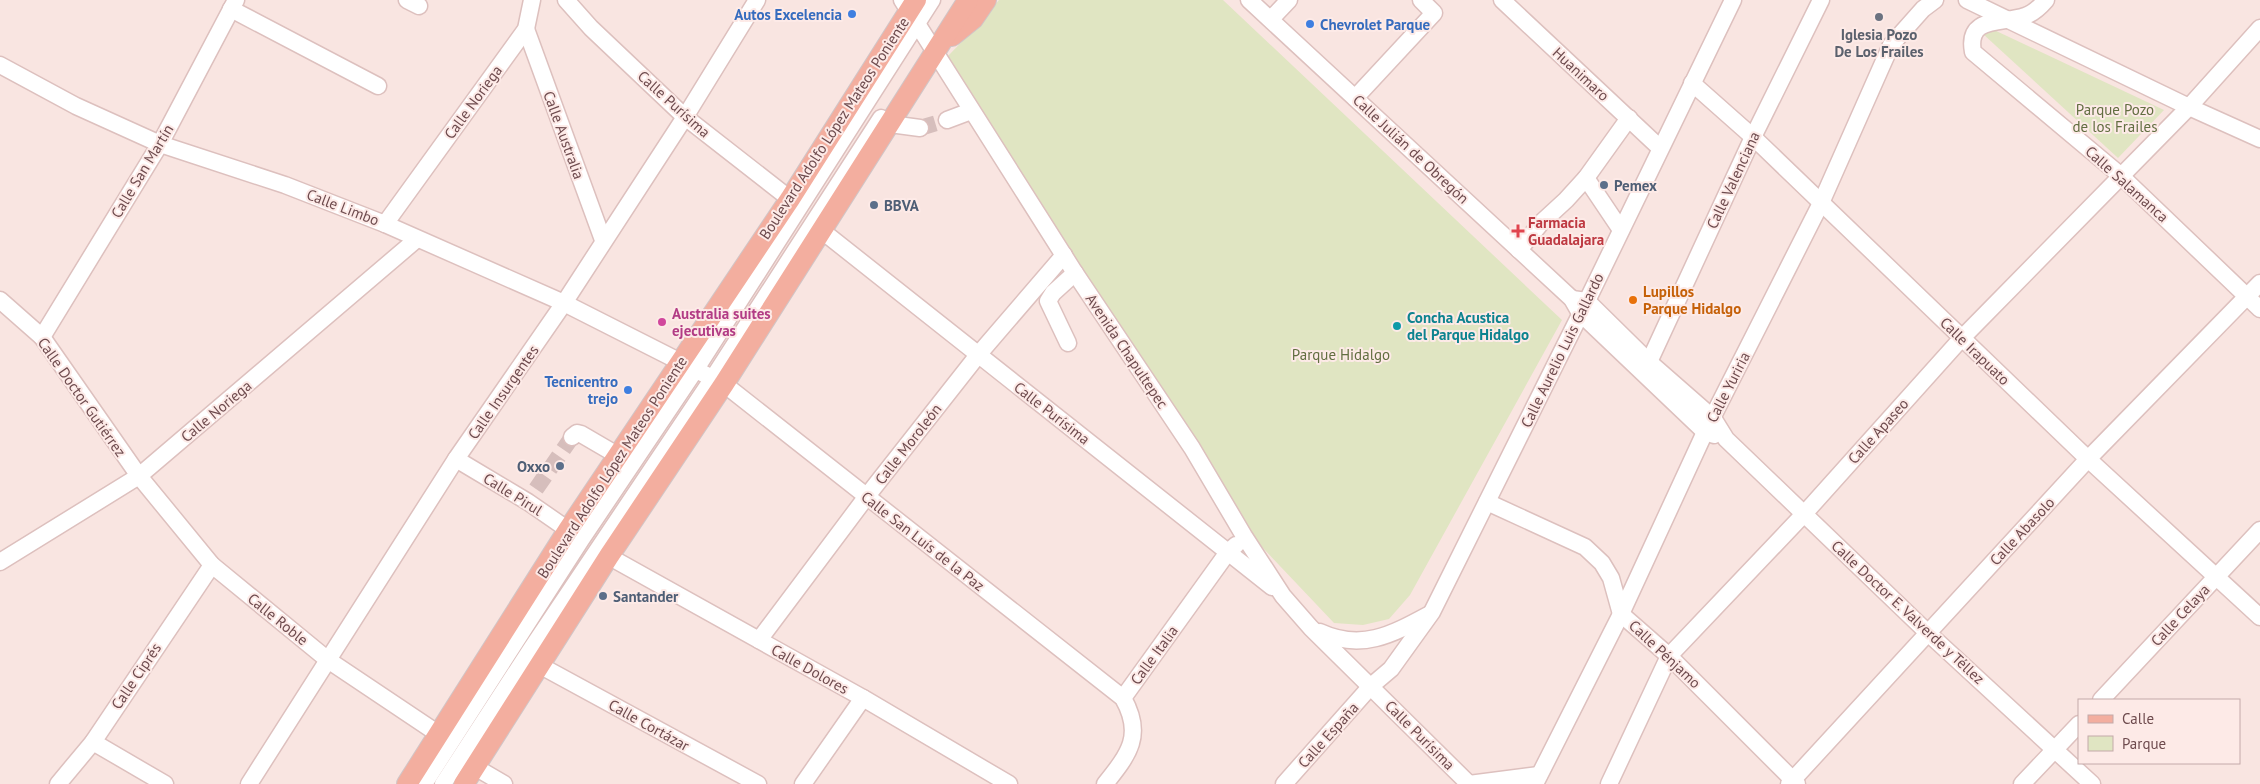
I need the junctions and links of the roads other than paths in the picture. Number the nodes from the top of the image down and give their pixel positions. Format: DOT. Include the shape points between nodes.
graph roads {
  1 [pos="532,0"];
  2 [pos="566,0"];
  3 [pos="757,0"];
  4 [pos="932,0"];
  5 [pos="957,0"];
  6 [pos="968,0"];
  7 [pos="986,0"];
  8 [pos="1249,0"];
  9 [pos="1289,0"];
  10 [pos="1421,0"];
  11 [pos="1502,0"];
  12 [pos="1733,0"];
  13 [pos="1821,0"];
  14 [pos="1935,0"];
  15 [pos="1968,0"];
  16 [pos="2046,0"];
  17 [pos="233,5"];
  18 [pos="911,9"];
  19 [pos="1271,20"];
  20 [pos="2010,20"];
  21 [pos="2260,28"];
  22 [pos="526,29"];
  23 [pos="934,49"];
  24 [pos="0,65"];
  25 [pos="1692,83"];
  26 [pos="378,86"];
  27 [pos="1355,98"];
  28 [pos="2189,107"];
  29 [pos="971,111"];
  30 [pos="685,116"];
  31 [pos="1629,118"];
  32 [pos="947,120"];
  33 [pos="890,124"];
  34 [pos="920,128"];
  35 [pos="1753,137"];
  36 [pos="2260,139"];
  37 [pos="160,144"];
  38 [pos="1660,148"];
  39 [pos="2120,175"];
  40 [pos="1586,178"];
  41 [pos="790,199"];
  42 [pos="1821,203"];
  43 [pos="385,224"];
  44 [pos="821,230"];
  45 [pos="1621,230"];
  46 [pos="417,240"];
  47 [pos="603,240"];
  48 [pos="1520,250"];
  49 [pos="1064,255"];
  50 [pos="1075,273"];
  51 [pos="2260,283"];
  52 [pos="2247,297"];
  53 [pos="0,300"];
  54 [pos="564,303"];
  55 [pos="1580,304"];
  56 [pos="2260,308"];
  57 [pos="42,337"];
  58 [pos="1961,339"];
  59 [pos="1068,343"];
  60 [pos="978,355"];
  61 [pos="1649,362"];
  62 [pos="688,366"];
  63 [pos="719,381"];
  64 [pos="1709,425"];
  65 [pos="572,437"];
  66 [pos="617,455"];
  67 [pos="456,459"];
  68 [pos="2088,459"];
  69 [pos="139,476"];
  70 [pos="867,496"];
  71 [pos="1487,502"];
  72 [pos="1804,514"];
  73 [pos="2260,530"];
  74 [pos="575,535"];
  75 [pos="1244,536"];
  76 [pos="1228,552"];
  77 [pos="603,553"];
  78 [pos="0,562"];
  79 [pos="212,565"];
  80 [pos="2216,575"];
  81 [pos="1283,596"];
  82 [pos="1432,612"];
  83 [pos="1621,614"];
  84 [pos="2260,617"];
  85 [pos="1311,628"];
  86 [pos="1928,633"];
  87 [pos="759,640"];
  88 [pos="1669,656"];
  89 [pos="328,660"];
  90 [pos="541,666"];
  91 [pos="1371,686"];
  92 [pos="863,698"];
  93 [pos="1123,698"];
  94 [pos="2102,699"];
  95 [pos="2078,725"];
  96 [pos="440,735"];
  97 [pos="93,742"];
  98 [pos="2055,750"];
  99 [pos="475,767"];
  100 [pos="1537,779"];
  101 [pos="1793,783"];
  102 [pos="58,784"];
  103 [pos="165,784"];
  104 [pos="249,784"];
  105 [pos="408,784"];
  106 [pos="424,784"];
  107 [pos="443,784"];
  108 [pos="464,784"];
  109 [pos="504,784"];
  110 [pos="758,784"];
  111 [pos="803,784"];
  112 [pos="1009,784"];
  113 [pos="1105,784"];
  114 [pos="1284,784"];
  115 [pos="1469,784"];
  116 [pos="1609,784"];
  117 [pos="2022,784"];
  118 [pos="2092,784"];
  1 -- 22 [label="street, Calle Noriega"];
  2 -- 30 [label="street, Calle Purísima" via="591,28"];
  3 -- 30 [label="street, Calle Insurgentes"];
  4 -- 18 [label="street"];
  5 -- 23 [label="street"];
  6 -- 23 [label="main road"];
  7 -- 23 [label="main road" via="973,19"];
  8 -- 19 [label="street, Calle Julián de Obregón"];
  9 -- 19 [label="street"];
  10 -- 27 [label="street" via="1434,13"];
  11 -- 31 [label="street, Huanimaro"];
  12 -- 25 [label="street, Calle Aurelio Luis Gallardo"];
  13 -- 35 [label="street, Calle Valenciana"];
  14 -- 42 [label="street, Calle Yuriria" via="1891,45"];
  15 -- 20 [label="street"];
  16 -- 20 [label="street" via="2036,11"];
  17 -- 26 [label="street"];
  17 -- 37 [label="street, Calle San Martín"];
  18 -- 23 [label="street, Avenida Chapultepec"];
  18 -- 41 [label="main road, Boulevard Adolfo López Mateos Poniente"];
  18 -- 62 [label="street"];
  19 -- 27 [label="street, Calle Julián de Obregón"];
  20 -- 28 [label="street"];
  20 -- 39 [label="street, Calle Salamanca" via="1984,24 1975,32 1971,43 1973,52"];
  21 -- 28 [label="street, Calle Apaseo"];
  22 -- 43 [label="street, Calle Noriega"];
  22 -- 47 [label="street, Calle Australia"];
  23 -- 29 [label="street, Avenida Chapultepec"];
  23 -- 33 [label="main road"];
  23 -- 63 [label="street"];
  24 -- 37 [label="street, Calle Limbo" via="76,106"];
  25 -- 35 [label="street, Calle Irapuato"];
  25 -- 38 [label="street, Calle Aurelio Luis Gallardo"];
  27 -- 48 [label="street, Calle Julián de Obregón"];
  28 -- 36 [label="street"];
  28 -- 39 [label="street, Calle Apaseo"];
  29 -- 32 [label="street"];
  29 -- 49 [label="street, Avenida Chapultepec"];
  30 -- 41 [label="street, Calle Purísima"];
  30 -- 47 [label="street, Calle Insurgentes"];
  31 -- 38 [label="street, Huanimaro"];
  31 -- 40 [label="street"];
  33 -- 34 [label="street"];
  33 -- 44 [label="main road"];
  35 -- 42 [label="street, Calle Irapuato"];
  35 -- 61 [label="street, Calle Valenciana"];
  37 -- 43 [label="street, Calle Limbo" via="285,185"];
  37 -- 57 [label="street, Calle San Martín"];
  38 -- 45 [label="street, Calle Aurelio Luis Gallardo"];
  39 -- 52 [label="street, Calle Salamanca"];
  39 -- 58 [label="street, Calle Apaseo"];
  40 -- 45 [label="street"];
  40 -- 48 [label="street" via="1541,222"];
  41 -- 62 [label="main road, Boulevard Adolfo López Mateos Poniente"];
  42 -- 58 [label="street, Calle Irapuato"];
  42 -- 64 [label="street, Calle Yuriria"];
  43 -- 46 [label="street, Calle Limbo"];
  44 -- 60 [label="street, Calle Purísima"];
  44 -- 63 [label="main road"];
  45 -- 55 [label="street, Calle Aurelio Luis Gallardo"];
  46 -- 54 [label="street, Calle Limbo"];
  46 -- 69 [label="street, Calle Noriega"];
  47 -- 54 [label="street, Calle Insurgentes"];
  48 -- 55 [label="street, Calle Julián de Obregón"];
  49 -- 50 [label="street, Avenida Chapultepec"];
  49 -- 60 [label="street, Calle Moroleón"];
  50 -- 59 [label="street" via="1048,301"];
  50 -- 75 [label="street, Avenida Chapultepec" via="1192,448"];
  51 -- 52 [label="street, Calle Abasolo"];
  52 -- 56 [label="street, Calle Salamanca"];
  52 -- 68 [label="street, Calle Abasolo"];
  53 -- 57 [label="street, Calle Doctor Gutiérrez"];
  54 -- 62 [label="street, Calle Limbo"];
  54 -- 67 [label="street, Calle Insurgentes"];
  55 -- 61 [label="street, Calle Doctor E. Valverde y Téllez"];
  55 -- 64 [label="street, Calle Doctor E. Valverde y Téllez"];
  55 -- 71 [label="street, Calle Aurelio Luis Gallardo"];
  57 -- 69 [label="street, Calle Doctor Gutiérrez"];
  58 -- 68 [label="street, Calle Irapuato"];
  58 -- 72 [label="street, Calle Apaseo"];
  60 -- 70 [label="street, Calle Moroleón"];
  60 -- 76 [label="street, Calle Purísima"];
  61 -- 64 [label="street, Calle Doctor E. Valverde y Téllez"];
  62 -- 63 [label="street, Calle San Luís de la Paz"];
  62 -- 66 [label="main road, Boulevard Adolfo López Mateos Poniente"];
  62 -- 74 [label="street"];
  63 -- 70 [label="street, Calle San Luís de la Paz"];
  63 -- 77 [label="main road"];
  64 -- 72 [label="street, Calle Doctor E. Valverde y Téllez"];
  64 -- 83 [label="street, Calle Yuriria"];
  65 -- 66 [label="street" via="581,434"];
  66 -- 74 [label="main road, Boulevard Adolfo López Mateos Poniente"];
  67 -- 74 [label="street, Calle Pirul" via="532,496"];
  67 -- 89 [label="street, Calle Insurgentes"];
  68 -- 80 [label="street, Calle Irapuato"];
  68 -- 86 [label="street, Calle Abasolo"];
  69 -- 78 [label="street, Calle Noriega"];
  69 -- 79 [label="street, Calle Roble"];
  70 -- 87 [label="street, Calle Moroleón"];
  70 -- 93 [label="street, Calle San Luís de la Paz"];
  71 -- 82 [label="street, Calle Aurelio Luis Gallardo"];
  71 -- 83 [label="street, Calle Pénjamo" via="1585,547 1602,563 1611,578"];
  72 -- 86 [label="street, Calle Doctor E. Valverde y Téllez"];
  72 -- 88 [label="street, Calle Apaseo"];
  73 -- 80 [label="street, Calle Celaya"];
  74 -- 77 [label="street, Calle Pirul"];
  74 -- 96 [label="main road, Boulevard Adolfo López Mateos Poniente"];
  74 -- 106 [label="street"];
  75 -- 76 [label="street, Calle Italia"];
  75 -- 81 [label="street, Avenida Chapultepec"];
  76 -- 81 [label="street, Calle Purísima"];
  76 -- 93 [label="street, Calle Italia"];
  77 -- 87 [label="street, Calle Dolores"];
  77 -- 90 [label="main road"];
  77 -- 107 [label="street"];
  79 -- 89 [label="street, Calle Roble"];
  79 -- 97 [label="street, Calle Ciprés"];
  80 -- 84 [label="street, Calle Irapuato"];
  80 -- 94 [label="street, Calle Celaya"];
  81 -- 85 [label="street, Avenida Chapultepec"];
  82 -- 85 [label="street" via="1371,640 1339,640"];
  82 -- 91 [label="street, Calle Aurelio Luis Gallardo" via="1391,669"];
  83 -- 88 [label="street, Calle Pénjamo"];
  83 -- 100 [label="street, Calle Yuriria"];
  85 -- 91 [label="street, Avenida Chapultepec"];
  86 -- 98 [label="street, Calle Doctor E. Valverde y Téllez"];
  86 -- 101 [label="street, Calle Abasolo"];
  87 -- 92 [label="street, Calle Dolores"];
  88 -- 101 [label="street, Calle Pénjamo"];
  88 -- 116 [label="street, Calle Apaseo"];
  89 -- 96 [label="street, Calle Roble"];
  89 -- 104 [label="street, Calle Insurgentes"];
  90 -- 99 [label="main road"];
  90 -- 110 [label="street, Calle Cortázar"];
  91 -- 114 [label="street, Calle España"];
  91 -- 115 [label="street, Calle Purísima"];
  92 -- 111 [label="street"];
  92 -- 112 [label="street, Calle Dolores"];
  93 -- 113 [label="street, Calle Italia" via="1133,719 1133,737 1128,753"];
  95 -- 98 [label="street"];
  96 -- 105 [label="main road, Boulevard Adolfo López Mateos Poniente"];
  97 -- 102 [label="street, Calle Ciprés"];
  97 -- 103 [label="street"];
  98 -- 117 [label="street"];
  98 -- 118 [label="street, Calle Doctor E. Valverde y Téllez"];
  99 -- 108 [label="main road"];
  99 -- 109 [label="street"];
  100 -- 115 [label="street"];
}
